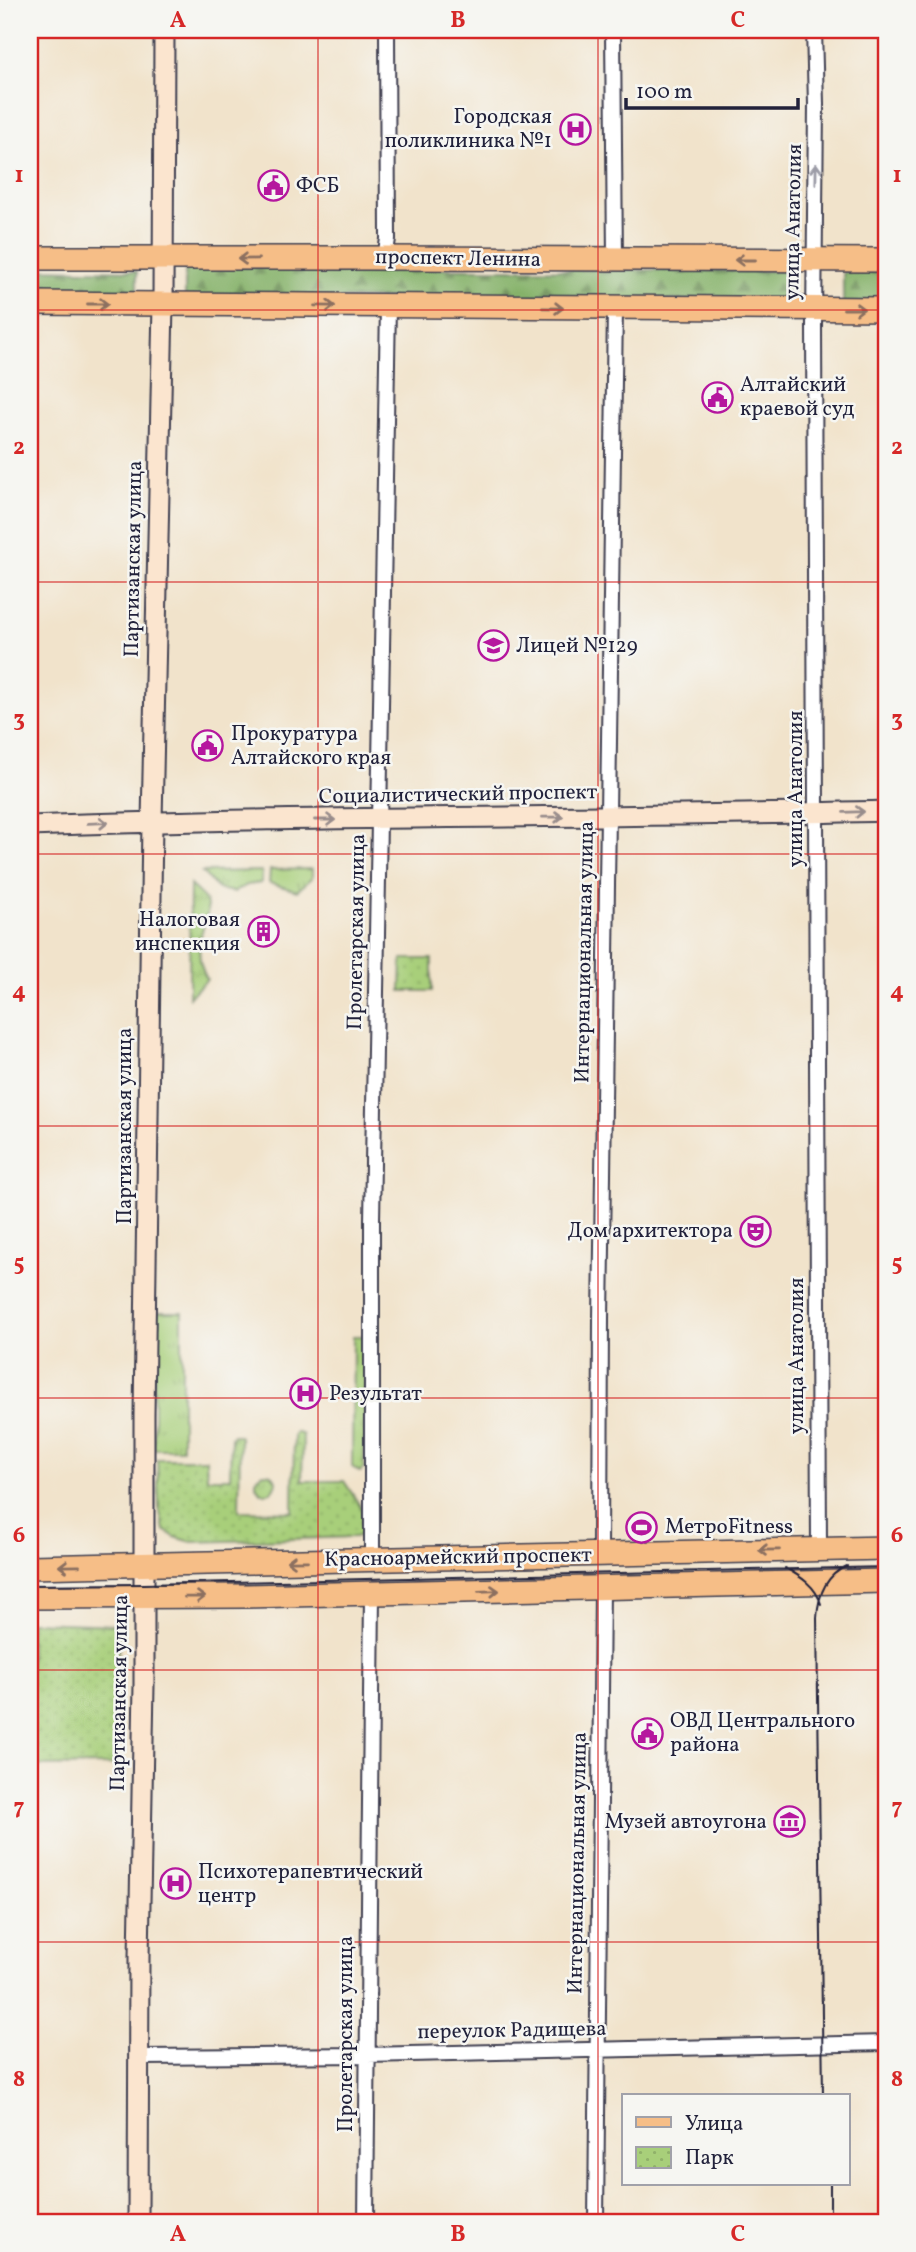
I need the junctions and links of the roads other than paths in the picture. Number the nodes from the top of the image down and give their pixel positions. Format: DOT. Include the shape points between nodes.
graph roads {
  1 [pos="164,30"];
  2 [pos="387,30"];
  3 [pos="613,30"];
  4 [pos="814,30"];
  5 [pos="815,251"];
  6 [pos="30,258"];
  7 [pos="385,258"];
  8 [pos="162,259"];
  9 [pos="615,260"];
  10 [pos="886,261"];
  11 [pos="30,303"];
  12 [pos="163,304"];
  13 [pos="388,306"];
  14 [pos="615,309"];
  15 [pos="814,309"];
  16 [pos="886,309"];
  17 [pos="886,811"];
  18 [pos="817,813"];
  19 [pos="608,816"];
  20 [pos="380,820"];
  21 [pos="152,821"];
  22 [pos="30,826"];
  23 [pos="886,1548"];
  24 [pos="819,1549"];
  25 [pos="600,1554"];
  26 [pos="452,1558"];
  27 [pos="372,1559"];
  28 [pos="144,1565"];
  29 [pos="30,1567"];
  30 [pos="886,1581"];
  31 [pos="602,1588"];
  32 [pos="452,1592"];
  33 [pos="372,1593"];
  34 [pos="30,1597"];
  35 [pos="144,1597"];
  36 [pos="886,2043"];
  37 [pos="597,2050"];
  38 [pos="367,2055"];
  39 [pos="139,2057"];
  40 [pos="138,2222"];
  41 [pos="366,2222"];
  42 [pos="596,2222"];
  1 -- 8 [label="main road, Партизанская улица"];
  2 -- 7 [label="street"];
  3 -- 9 [label="street"];
  5 -- 4 [label="street, улица Анатолия, one-way"];
  5 -- 9 [label="main road, проспект Ленина, one-way"];
  5 -- 10 [label="main road, проспект Ленина"];
  5 -- 15 [label="street, улица Анатолия"];
  6 -- 8 [label="main road, проспект Ленина"];
  7 -- 8 [label="main road, проспект Ленина, one-way"];
  7 -- 9 [label="main road, проспект Ленина"];
  8 -- 12 [label="main road, Партизанская улица"];
  11 -- 12 [label="main road, one-way"];
  12 -- 13 [label="main road, one-way"];
  12 -- 21 [label="main road, Партизанская улица"];
  13 -- 14 [label="main road, one-way"];
  13 -- 20 [label="street, Пролетарская улица"];
  14 -- 15 [label="main road"];
  14 -- 19 [label="street, Интернациональная улица"];
  15 -- 16 [label="main road, one-way"];
  15 -- 18 [label="street, улица Анатолия"];
  18 -- 17 [label="main road, Социалистический проспект, one-way"];
  18 -- 19 [label="main road, Социалистический проспект"];
  18 -- 24 [label="street, улица Анатолия"];
  20 -- 19 [label="main road, Социалистический проспект, one-way"];
  19 -- 25 [label="street, Интернациональная улица"];
  21 -- 20 [label="main road, Социалистический проспект, one-way"];
  20 -- 27 [label="street, Пролетарская улица" via="372,1221"];
  22 -- 21 [label="main road, Социалистический проспект, one-way"];
  21 -- 28 [label="main road, Партизанская улица"];
  23 -- 24 [label="main road, Красноармейский проспект"];
  24 -- 25 [label="main road, Красноармейский проспект, one-way"];
  25 -- 26 [label="main road, Красноармейский проспект"];
  26 -- 27 [label="main road, Красноармейский проспект"];
  26 -- 32 [label="main road"];
  27 -- 28 [label="main road, Красноармейский проспект, one-way"];
  28 -- 29 [label="main road, Красноармейский проспект, one-way"];
  28 -- 35 [label="main road, Партизанская улица"];
  30 -- 31 [label="main road, Красноармейский проспект"];
  32 -- 31 [label="main road, Красноармейский проспект, one-way"];
  31 -- 37 [label="street, Интернациональная улица"];
  32 -- 33 [label="main road, Красноармейский проспект"];
  35 -- 33 [label="main road, Красноармейский проспект, one-way"];
  33 -- 38 [label="street, Пролетарская улица"];
  34 -- 35 [label="main road, Красноармейский проспект"];
  35 -- 39 [label="main road, Партизанская улица"];
  36 -- 37 [label="street, переулок Радищева"];
  37 -- 38 [label="street, переулок Радищева"];
  37 -- 42 [label="street, Интернациональная улица"];
  38 -- 39 [label="street, переулок Радищева"];
  38 -- 41 [label="street, Пролетарская улица"];
  39 -- 40 [label="main road, Партизанская улица"];
}
